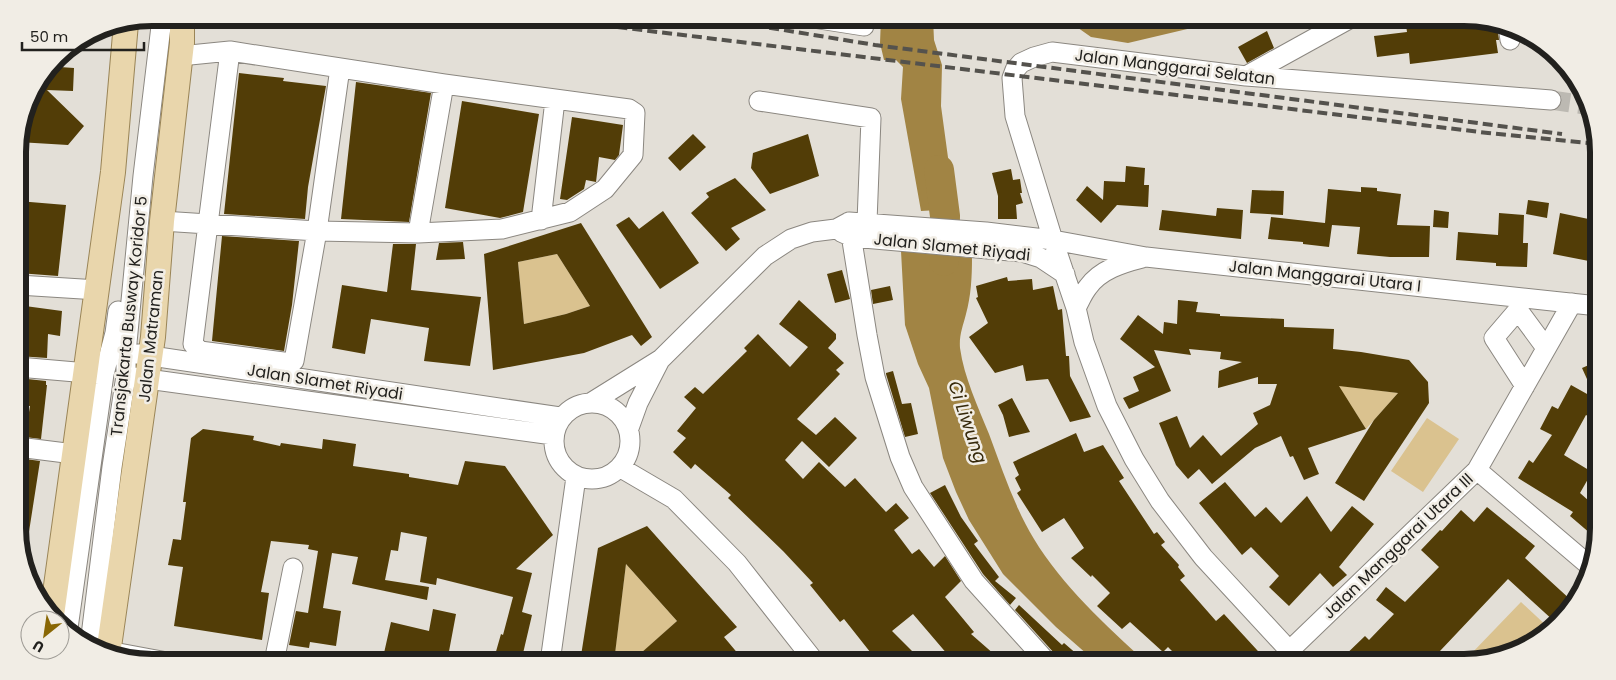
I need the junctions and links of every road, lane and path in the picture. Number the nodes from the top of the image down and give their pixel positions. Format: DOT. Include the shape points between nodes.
graph roads {
  1 [pos="149,26"];
  2 [pos="1337,26"];
  3 [pos="125,32"];
  4 [pos="178,32"];
  5 [pos="230,51"];
  6 [pos="340,68"];
  7 [pos="1246,76"];
  8 [pos="444,84"];
  9 [pos="555,100"];
  10 [pos="1551,100"];
  11 [pos="759,101"];
  12 [pos="541,220"];
  13 [pos="162,221"];
  14 [pos="208,224"];
  15 [pos="851,227"];
  16 [pos="317,231"];
  17 [pos="418,233"];
  18 [pos="986,240"];
  19 [pos="1053,240"];
  20 [pos="1146,257"];
  21 [pos="1065,274"];
  22 [pos="27,286"];
  23 [pos="98,290"];
  24 [pos="1572,303"];
  25 [pos="1519,304"];
  26 [pos="1590,305"];
  27 [pos="1076,308"];
  28 [pos="1546,348"];
  29 [pos="108,351"];
  30 [pos="661,359"];
  31 [pos="26,368"];
  32 [pos="141,370"];
  33 [pos="95,373"];
  34 [pos="1525,386"];
  35 [pos="592,402"];
  36 [pos="560,417"];
  37 [pos="629,428"];
  38 [pos="553,435"];
  39 [pos="26,448"];
  40 [pos="74,454"];
  41 [pos="621,468"];
  42 [pos="1477,470"];
  43 [pos="576,477"];
  44 [pos="1585,562"];
  45 [pos="293,568"];
  46 [pos="53,606"];
  47 [pos="70,610"];
  48 [pos="103,643"];
  49 [pos="1039,653"];
  50 [pos="1291,653"];
  51 [pos="1297,653"];
  52 [pos="276,654"];
  53 [pos="551,654"];
  54 [pos="808,654"];
  1 -- 29 [label="street, Transjakarta Busway Koridor 5" via="115,333"];
  2 -- 7 [label="street"];
  3 -- 23 [label="main road"];
  4 -- 5 [label="street"];
  4 -- 13 [label="main road, Jalan Matraman"];
  4 -- 29 [label="street, Transjakarta Busway Koridor 5" via="143,176"];
  5 -- 6 [label="street"];
  5 -- 14 [label="street"];
  6 -- 8 [label="street"];
  6 -- 16 [label="street"];
  7 -- 10 [label="street, Jalan Manggarai Selatan"];
  7 -- 19 [label="street, Jalan Manggarai Selatan" via="1052,52 1022,63 1012,78 1015,116"];
  8 -- 9 [label="street"];
  8 -- 17 [label="street"];
  9 -- 12 [label="street"];
  9 -- 12 [label="street" via="633,111 633,155 605,189 570,212"];
  11 -- 15 [label="street" via="872,118"];
  12 -- 17 [label="street" via="502,229"];
  13 -- 14 [label="street"];
  13 -- 32 [label="main road, Jalan Matraman"];
  14 -- 16 [label="street"];
  14 -- 16 [label="street" via="193,344 200,351 291,363 296,358"];
  15 -- 18 [label="street, Jalan Slamet Riyadi"];
  15 -- 30 [label="street, Jalan Slamet Riyadi" via="812,232 791,239 765,256"];
  15 -- 49 [label="street" via="875,377 912,487 974,581"];
  16 -- 17 [label="street"];
  18 -- 19 [label="street, Jalan Slamet Riyadi"];
  18 -- 21 [label="street, Jalan Slamet Riyadi" via="1041,258"];
  19 -- 20 [label="street, Jalan Manggarai Utara I"];
  19 -- 21 [label="street, Jalan Manggarai Selatan"];
  20 -- 25 [label="street, Jalan Manggarai Utara I"];
  20 -- 27 [label="street" via="1117,264 1088,286"];
  21 -- 27 [label="street, Jalan Manggarai Selatan"];
  22 -- 23 [label="street"];
  23 -- 29 [label="main road"];
  24 -- 25 [label="street, Jalan Manggarai Utara I"];
  24 -- 26 [label="street, Jalan Manggarai Utara I"];
  24 -- 28 [label="street, Jalan Manggarai Utara III"];
  25 -- 28 [label="street"];
  25 -- 34 [label="street" via="1494,338"];
  27 -- 50 [label="street, Jalan Manggarai Selatan" via="1084,342 1107,406 1134,459 1203,556"];
  28 -- 34 [label="street, Jalan Manggarai Utara III"];
  29 -- 32 [label="street, Jalan Slamet Riyadi"];
  29 -- 33 [label="main road"];
  30 -- 35 [label="street, Jalan Slamet Riyadi"];
  30 -- 37 [label="street, Jalan Slamet Riyadi" via="638,402"];
  31 -- 33 [label="street, Jalan Slamet Riyadi"];
  32 -- 33 [label="street, Jalan Slamet Riyadi"];
  32 -- 36 [label="street, Jalan Slamet Riyadi"];
  32 -- 38 [label="street, Jalan Slamet Riyadi"];
  32 -- 48 [label="main road, Jalan Matraman"];
  33 -- 40 [label="main road"];
  33 -- 47 [label="street, Transjakarta Busway Koridor 5"];
  34 -- 42 [label="street, Jalan Manggarai Utara III"];
  35 -- 36 [label="street" via="574,406"];
  35 -- 37 [label="street" via="608,405 620,414"];
  36 -- 38 [label="street"];
  37 -- 41 [label="street" via="631,442"];
  38 -- 43 [label="street" via="558,460"];
  39 -- 40 [label="street"];
  40 -- 46 [label="main road"];
  41 -- 43 [label="street" via="600,479"];
  41 -- 54 [label="street" via="674,499 737,563"];
  42 -- 44 [label="street"];
  42 -- 51 [label="street, Jalan Manggarai Utara III"];
  43 -- 53 [label="street"];
  45 -- 52 [label="street"];
}
